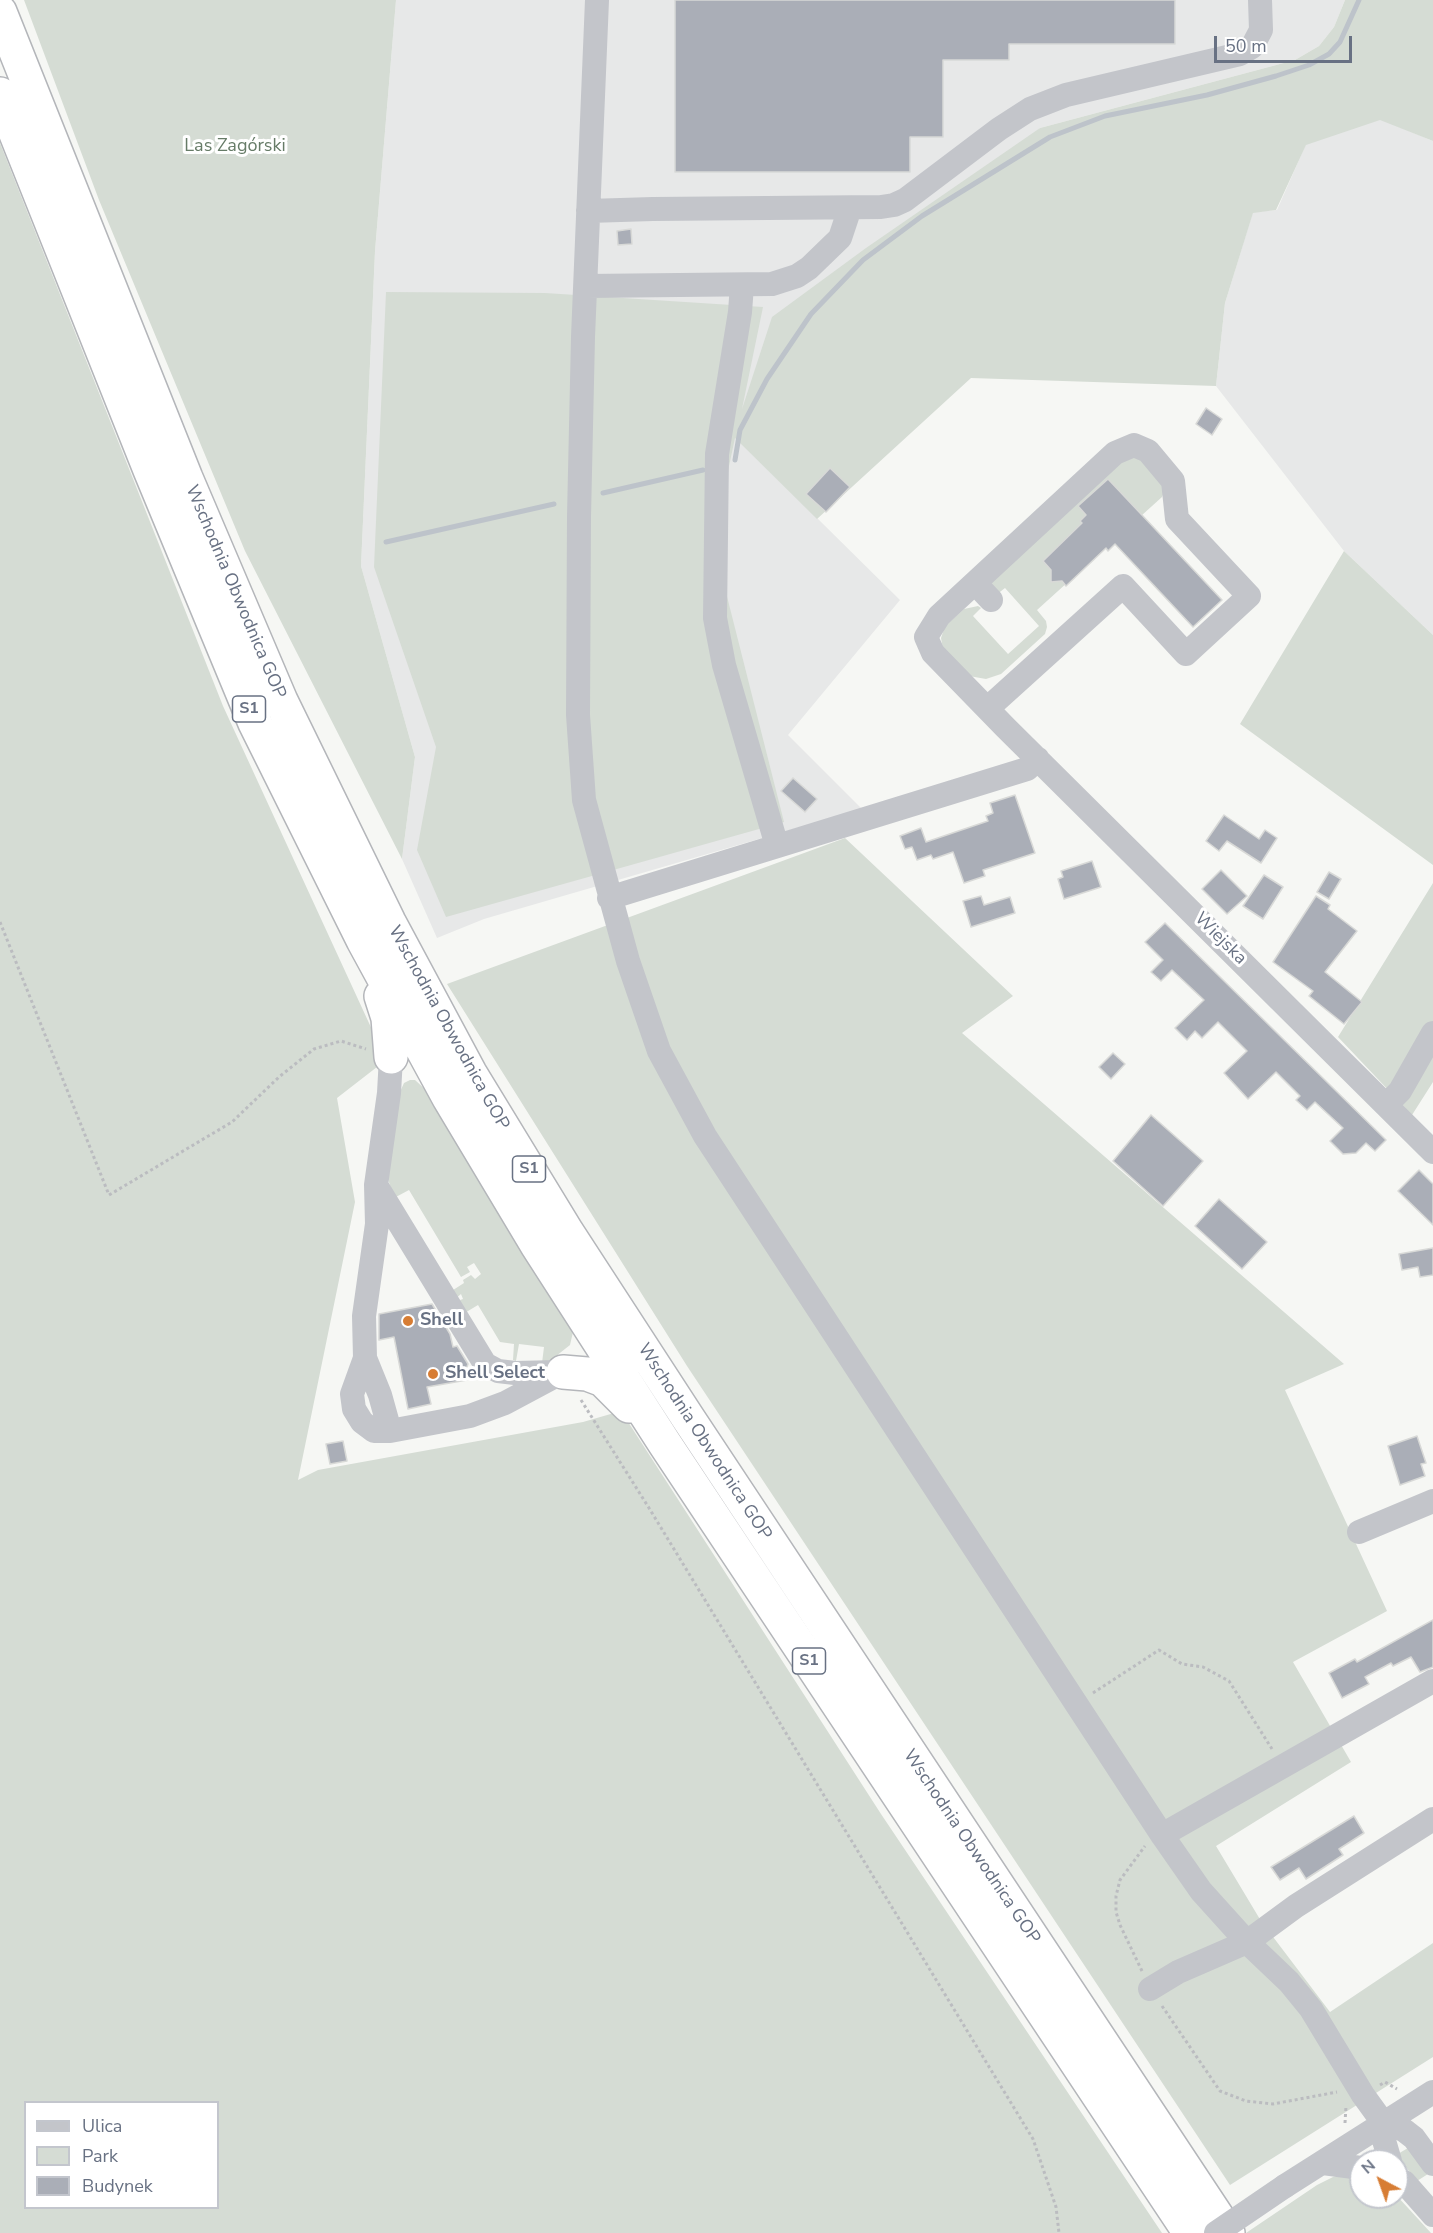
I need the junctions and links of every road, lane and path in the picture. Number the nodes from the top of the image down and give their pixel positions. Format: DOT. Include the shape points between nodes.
graph roads {
  1 [pos="597,0"];
  2 [pos="1260,0"];
  3 [pos="0,12"];
  4 [pos="0,94"];
  5 [pos="850,208"];
  6 [pos="588,211"];
  7 [pos="742,285"];
  8 [pos="586,286"];
  9 [pos="988,708"];
  10 [pos="1038,759"];
  11 [pos="777,846"];
  12 [pos="609,898"];
  13 [pos="0,922"];
  14 [pos="363,940"];
  15 [pos="1433,1033"];
  16 [pos="391,1057"];
  17 [pos="1386,1105"];
  18 [pos="1433,1152"];
  19 [pos="376,1185"];
  20 [pos="563,1372"];
  21 [pos="665,1444"];
  22 [pos="1433,1501"];
  23 [pos="1359,1532"];
  24 [pos="1433,1681"];
  25 [pos="1068,1693"];
  26 [pos="1283,1766"];
  27 [pos="1433,1819"];
  28 [pos="1162,1835"];
  29 [pos="1247,1942"];
  30 [pos="1150,1989"];
  31 [pos="1337,2092"];
  32 [pos="1433,2092"];
  33 [pos="1384,2124"];
  34 [pos="1386,2149"];
  35 [pos="1323,2163"];
  36 [pos="1433,2164"];
  37 [pos="1349,2166"];
  38 [pos="1059,2233"];
  39 [pos="1190,2233"];
  40 [pos="1216,2233"];
  41 [pos="1228,2233"];
  1 -- 6 [label="street"];
  2 -- 5 [label="street" via="1261,30 1252,46 1240,54 1066,95 1030,109 905,200 881,207"];
  3 -- 41 [label="highway, Wschodnia Obwodnica GOP / S1" via="186,478 281,701 389,922 470,1073 700,1437"];
  4 -- 14 [label="highway, Wschodnia Obwodnica GOP / S1" via="255,723"];
  5 -- 6 [label="street"];
  5 -- 7 [label="street" via="840,238 809,268 772,284"];
  6 -- 8 [label="street"];
  7 -- 8 [label="street"];
  7 -- 11 [label="street" via="717,454 715,618 724,665"];
  8 -- 12 [label="street" via="578,715 584,800"];
  9 -- 9 [label="street, Wiejska" via="1123,586 1186,654 1249,596 1178,519 1173,481 1148,451 1134,445 1115,453 983,591 939,616 926,637 933,653"];
  9 -- 10 [label="street, Wiejska"];
  10 -- 11 [label="street" via="1028,769"];
  10 -- 17 [label="street, Wiejska"];
  11 -- 12 [label="street"];
  12 -- 25 [label="street" via="659,1051 705,1137"];
  13 -- 16 [label="path" via="110,1195 232,1122 315,1049 341,1041"];
  14 -- 16 [label="highway" via="388,1018"];
  14 -- 21 [label="highway, Wschodnia Obwodnica GOP / S1" via="448,1098"];
  15 -- 17 [label="street" via="1400,1091"];
  16 -- 19 [label="street"];
  17 -- 18 [label="street, Wiejska"];
  19 -- 20 [label="street" via="485,1364 515,1373"];
  19 -- 20 [label="street" via="377,1224 364,1316 365,1358 390,1431 470,1416 505,1403"];
  20 -- 21 [label="highway" via="603,1380"];
  20 -- 38 [label="path" via="1033,2139 1056,2207"];
  21 -- 39 [label="highway, Wschodnia Obwodnica GOP / S1"];
  22 -- 23 [label="street"];
  24 -- 26 [label="street"];
  25 -- 26 [label="path" via="1079,1686 1087,1698 1159,1650 1182,1664 1203,1667 1228,1682"];
  25 -- 28 [label="street"];
  26 -- 28 [label="street"];
  27 -- 29 [label="street" via="1296,1906"];
  28 -- 29 [label="street" via="1201,1891"];
  28 -- 30 [label="path" via="1142,1848 1120,1880 1116,1896 1120,1925"];
  29 -- 30 [label="street" via="1178,1972"];
  29 -- 33 [label="street" via="1311,2009"];
  30 -- 31 [label="path" via="1220,2091 1246,2101 1273,2104"];
  32 -- 33 [label="street"];
  33 -- 34 [label="street"];
  33 -- 35 [label="street"];
  33 -- 36 [label="street" via="1396,2126 1414,2138"];
  35 -- 37 [label="street"];
  35 -- 40 [label="street, bridge"];
}
